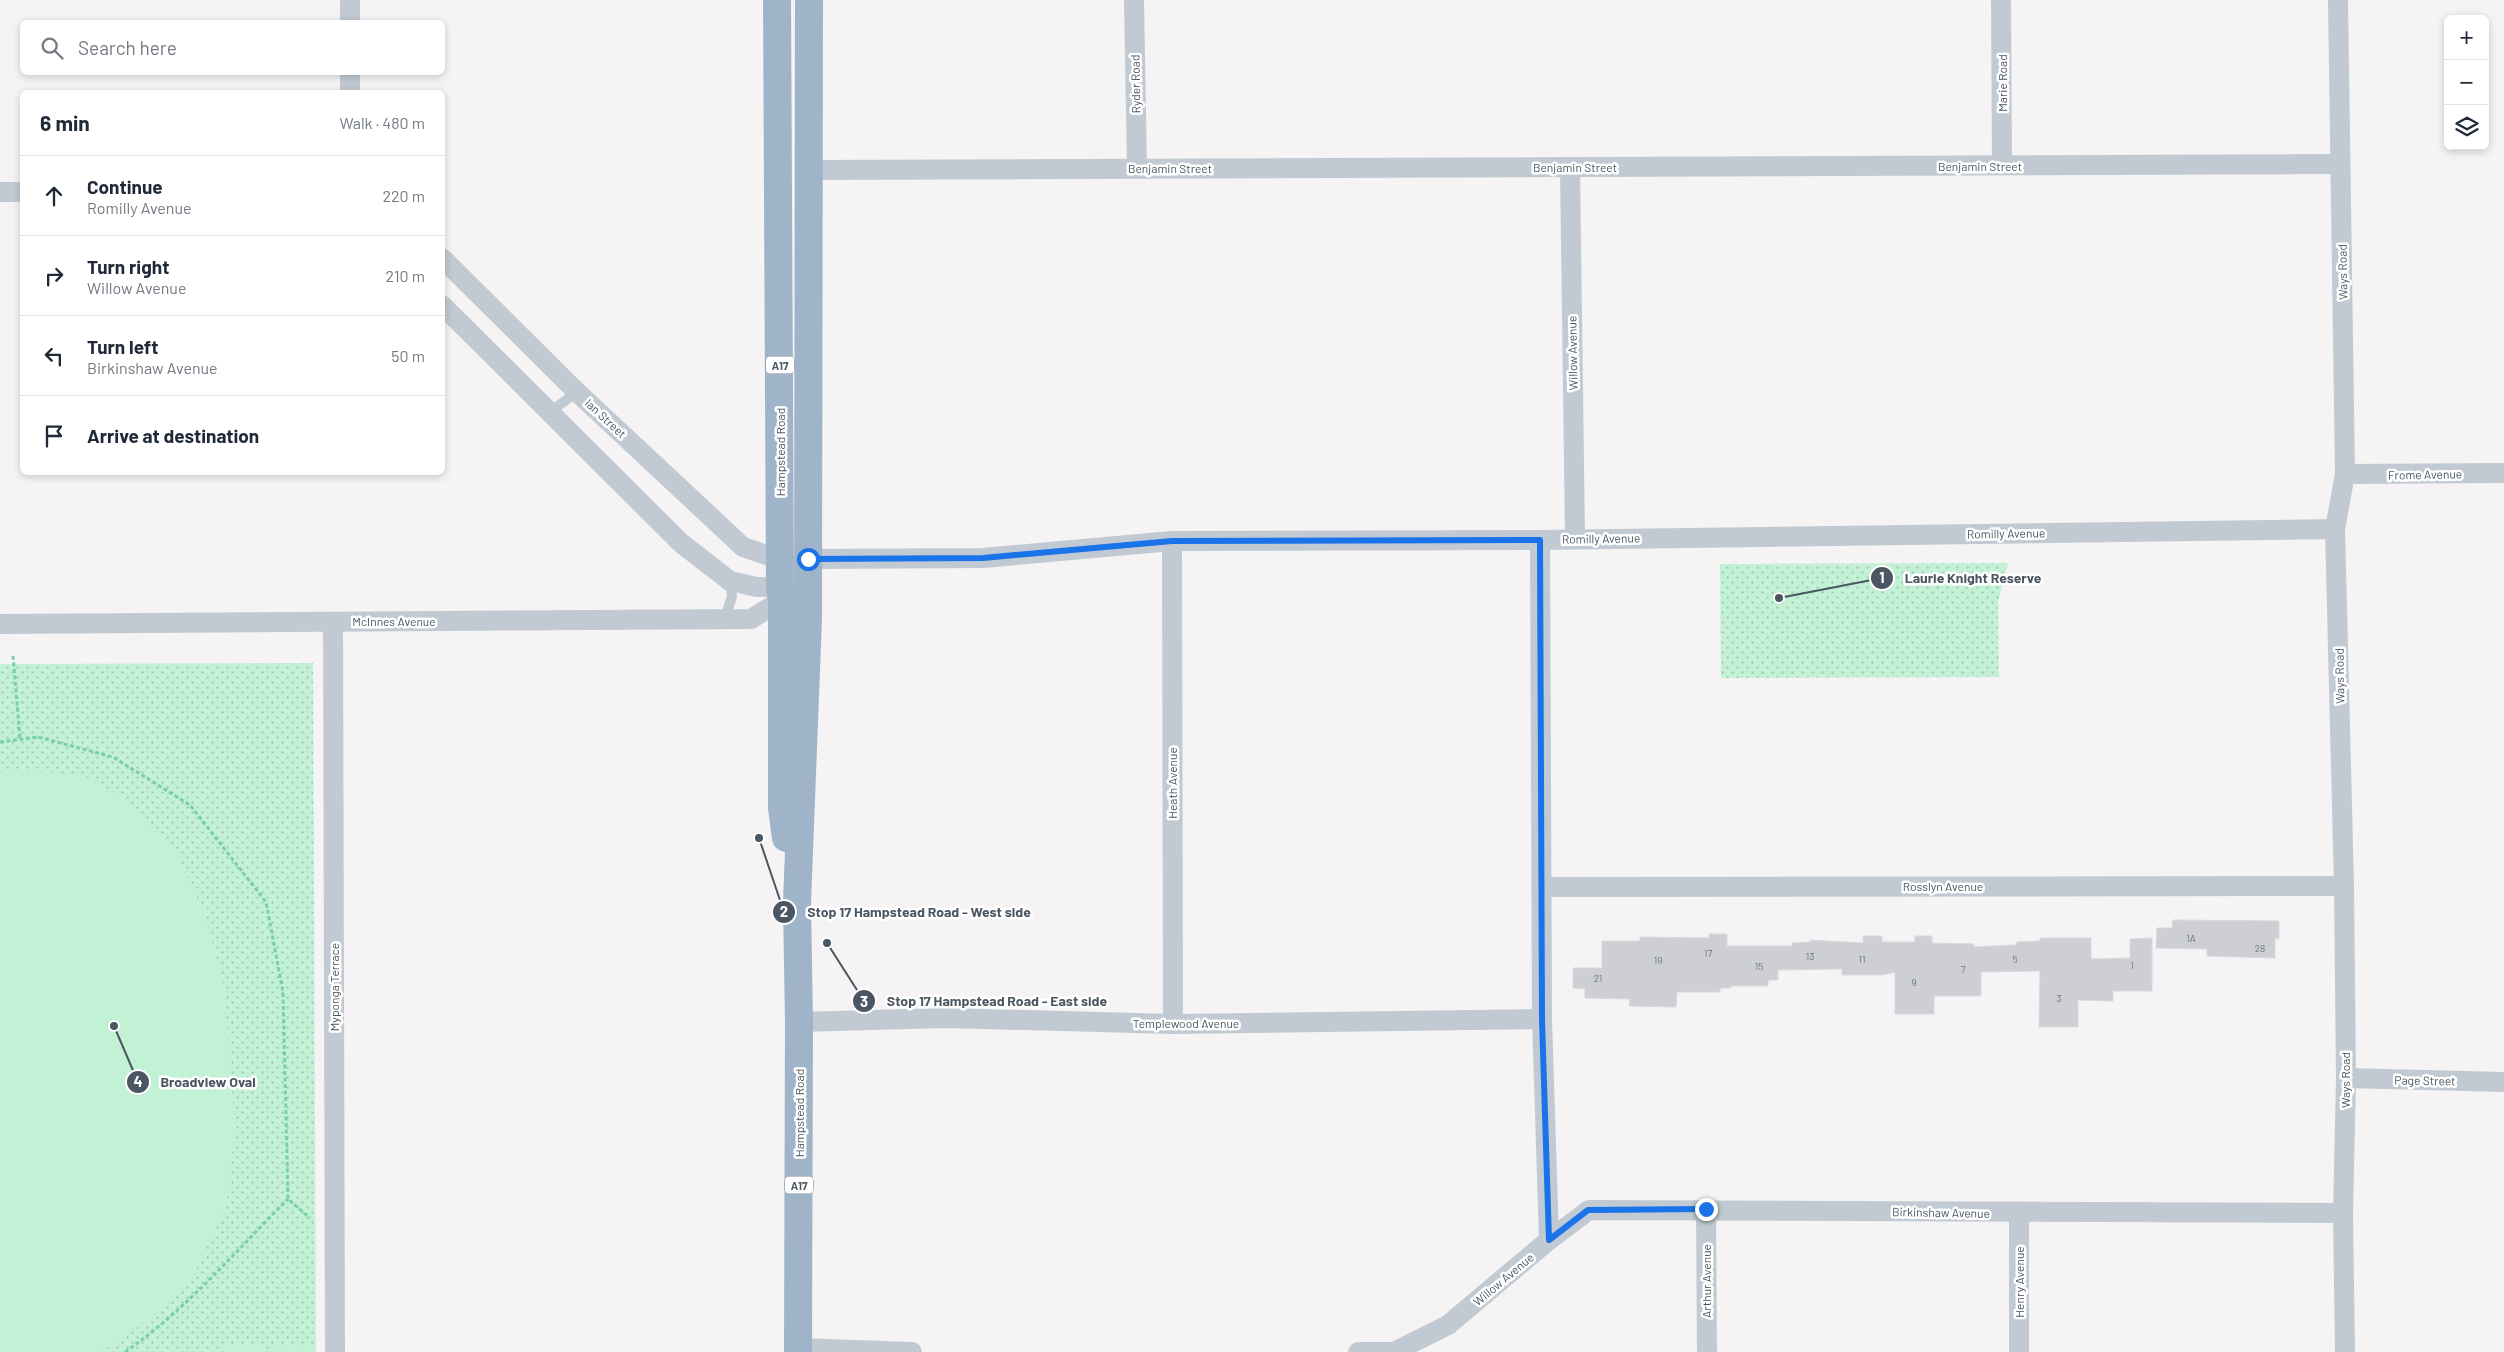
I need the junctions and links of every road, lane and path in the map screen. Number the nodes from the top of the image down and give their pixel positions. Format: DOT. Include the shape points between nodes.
graph roads {
  1 [pos="350,0"];
  2 [pos="777,0"];
  3 [pos="809,0"];
  4 [pos="1134,0"];
  5 [pos="2001,0"];
  6 [pos="2338,0"];
  7 [pos="350,20"];
  8 [pos="350,75"];
  9 [pos="350,90"];
  10 [pos="2340,164"];
  11 [pos="2002,166"];
  12 [pos="1570,167"];
  13 [pos="1137,169"];
  14 [pos="777,170"];
  15 [pos="809,170"];
  16 [pos="0,192"];
  17 [pos="20,192"];
  18 [pos="445,261"];
  19 [pos="445,308"];
  20 [pos="577,392"];
  21 [pos="551,411"];
  22 [pos="2504,473"];
  23 [pos="2345,474"];
  24 [pos="2335,529"];
  25 [pos="1575,538"];
  26 [pos="1540,540"];
  27 [pos="1172,541"];
  28 [pos="808,559"];
  29 [pos="781,560"];
  30 [pos="730,581"];
  31 [pos="781,594"];
  32 [pos="808,619"];
  33 [pos="724,620"];
  34 [pos="333,622"];
  35 [pos="0,624"];
  36 [pos="13,656"];
  37 [pos="20,738"];
  38 [pos="0,742"];
  39 [pos="2344,886"];
  40 [pos="1543,887"];
  41 [pos="797,903"];
  42 [pos="1542,1020"];
  43 [pos="799,1022"];
  44 [pos="1173,1024"];
  45 [pos="2346,1078"];
  46 [pos="2504,1082"];
  47 [pos="288,1199"];
  48 [pos="1706,1209"];
  49 [pos="2019,1213"];
  50 [pos="2343,1213"];
  51 [pos="310,1218"];
  52 [pos="1549,1240"];
  53 [pos="798,1350"];
  54 [pos="125,1352"];
  55 [pos="336,1352"];
  56 [pos="912,1352"];
  57 [pos="1358,1352"];
  58 [pos="1394,1352"];
  59 [pos="1706,1352"];
  60 [pos="2019,1352"];
  61 [pos="2345,1352"];
  1 -- 7 [label="street"];
  2 -- 14 [label="highway, Hampstead Road / A17"];
  3 -- 15 [label="highway, Hampstead Road / A17"];
  4 -- 13 [label="street, Ryder Road"];
  5 -- 11 [label="street, Marie Road"];
  6 -- 10 [label="street, Ways Road"];
  8 -- 9 [label="street"];
  10 -- 11 [label="street, Benjamin Street"];
  10 -- 23 [label="street, Ways Road"];
  11 -- 12 [label="street, Benjamin Street"];
  12 -- 13 [label="street, Benjamin Street"];
  12 -- 25 [label="street, Willow Avenue"];
  13 -- 15 [label="street, Benjamin Street"];
  14 -- 15 [label="highway"];
  14 -- 29 [label="highway, Hampstead Road / A17"];
  15 -- 28 [label="highway, Hampstead Road / A17"];
  16 -- 17 [label="street"];
  18 -- 20 [label="street, Ian Street"];
  19 -- 21 [label="street"];
  20 -- 21 [label="lane"];
  20 -- 29 [label="street, Ian Street" via="743,547"];
  21 -- 30 [label="street" via="682,543"];
  22 -- 23 [label="street, Frome Avenue"];
  23 -- 24 [label="street, Ways Road"];
  24 -- 25 [label="street, Romilly Avenue"];
  24 -- 39 [label="street, Ways Road"];
  25 -- 26 [label="street, Romilly Avenue"];
  26 -- 27 [label="street, Romilly Avenue"];
  26 -- 40 [label="street"];
  27 -- 28 [label="street, Romilly Avenue" via="983,558"];
  27 -- 44 [label="street, Heath Avenue"];
  28 -- 29 [label="highway"];
  28 -- 31 [label="highway"];
  28 -- 32 [label="highway, Hampstead Road / A17"];
  29 -- 31 [label="highway, Hampstead Road / A17"];
  30 -- 31 [label="street"];
  30 -- 33 [label="lane" via="732,597"];
  31 -- 32 [label="highway"];
  31 -- 33 [label="street, McInnes Avenue" via="751,619"];
  31 -- 41 [label="highway, Hampstead Road / A17" via="782,808"];
  32 -- 41 [label="highway, Hampstead Road / A17"];
  33 -- 34 [label="street, McInnes Avenue"];
  34 -- 35 [label="street, McInnes Avenue"];
  34 -- 55 [label="street, Myponga Terrace"];
  36 -- 37 [label="path"];
  37 -- 38 [label="path"];
  37 -- 47 [label="path" via="38,736 113,757 190,805 266,902 283,992"];
  39 -- 40 [label="street, Rosslyn Avenue"];
  39 -- 45 [label="street, Ways Road"];
  40 -- 42 [label="street"];
  41 -- 43 [label="highway, Hampstead Road / A17"];
  42 -- 44 [label="street, Templewood Avenue"];
  42 -- 52 [label="street"];
  43 -- 44 [label="street, Templewood Avenue" via="986,1018"];
  43 -- 53 [label="highway, Hampstead Road / A17"];
  45 -- 46 [label="street, Page Street"];
  45 -- 50 [label="street, Ways Road"];
  47 -- 51 [label="path"];
  47 -- 54 [label="path" via="184,1305"];
  48 -- 49 [label="street, Birkinshaw Avenue"];
  48 -- 52 [label="street, Birkinshaw Avenue" via="1588,1210"];
  48 -- 59 [label="street, Arthur Avenue"];
  49 -- 50 [label="street, Birkinshaw Avenue"];
  49 -- 60 [label="street, Henry Avenue"];
  50 -- 61 [label="street, Ways Road"];
  52 -- 58 [label="street, Willow Avenue" via="1448,1325"];
  53 -- 56 [label="street"];
  57 -- 58 [label="street"];
}
